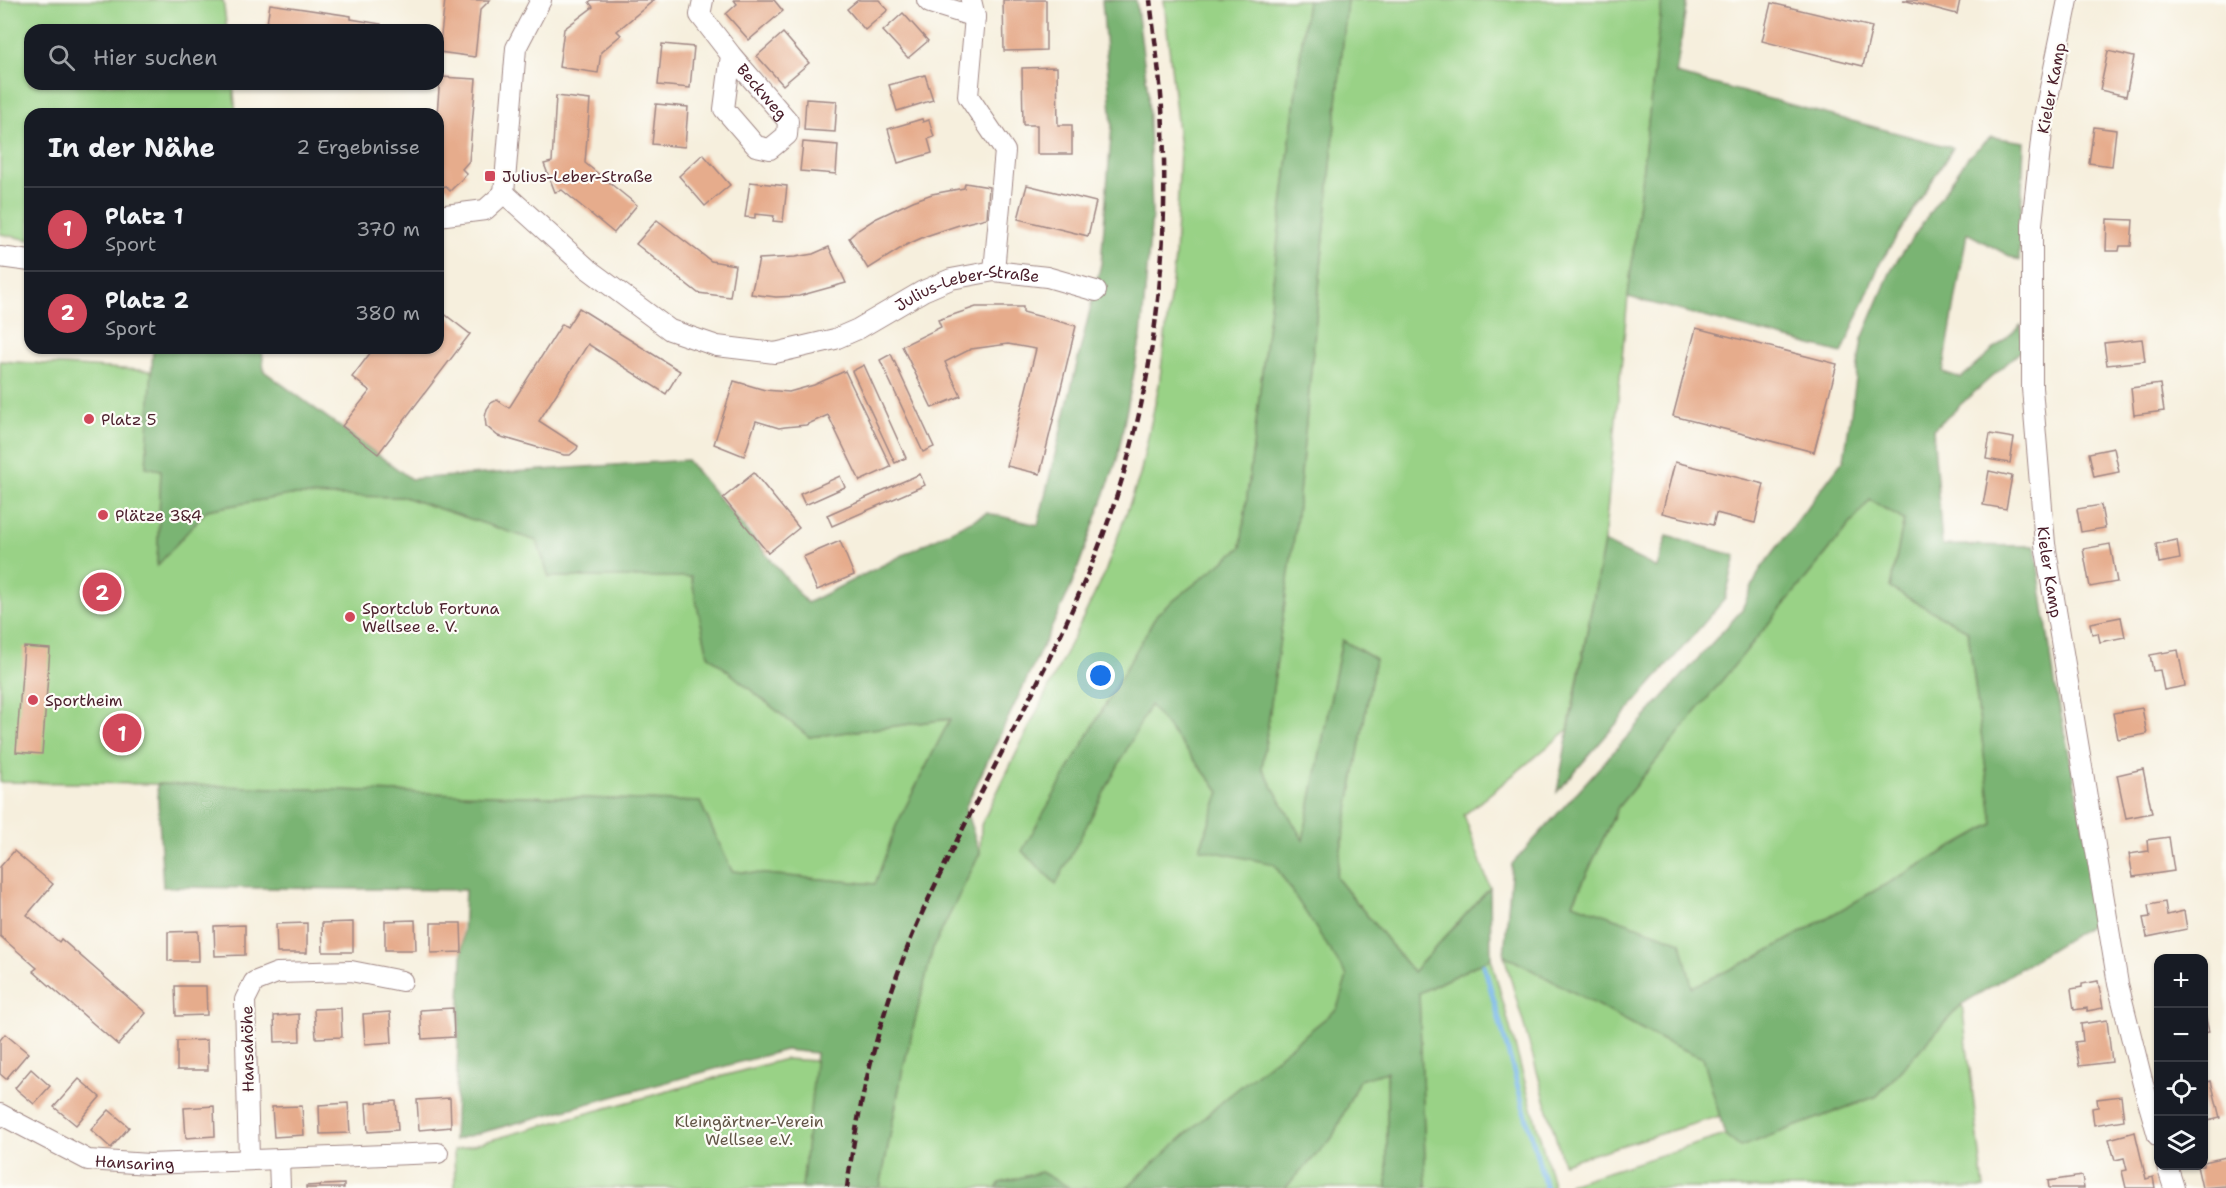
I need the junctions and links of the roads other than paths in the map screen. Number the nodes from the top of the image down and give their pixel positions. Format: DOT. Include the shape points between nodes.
graph roads {
  1 [pos="702,0"];
  2 [pos="927,0"];
  3 [pos="2068,0"];
  4 [pos="536,2"];
  5 [pos="973,8"];
  6 [pos="731,55"];
  7 [pos="504,193"];
  8 [pos="444,215"];
  9 [pos="0,257"];
  10 [pos="24,260"];
  11 [pos="994,271"];
  12 [pos="1096,291"];
  13 [pos="402,981"];
  14 [pos="0,1114"];
  15 [pos="2154,1122"];
  16 [pos="438,1152"];
  17 [pos="249,1160"];
  18 [pos="279,1160"];
  19 [pos="2168,1170"];
  20 [pos="280,1188"];
  21 [pos="2174,1188"];
  1 -- 6 [label="street, Beckweg" via="700,15"];
  2 -- 5 [label="street"];
  3 -- 15 [label="street, Kieler Kamp" via="2043,122 2032,224 2032,388 2045,544 2116,973"];
  4 -- 7 [label="street" via="516,48"];
  5 -- 11 [label="street" via="968,96 1005,151"];
  7 -- 8 [label="street" via="485,210"];
  7 -- 11 [label="street, Julius-Leber-Straße" via="588,269 670,330 717,346 775,353 825,342 858,329 951,279"];
  9 -- 10 [label="street"];
  11 -- 12 [label="street, Julius-Leber-Straße" via="1047,277"];
  13 -- 17 [label="street, Hansahöhe" via="351,971 277,973 254,982 245,1000"];
  14 -- 17 [label="street, Hansaring" via="88,1160 149,1164"];
  16 -- 18 [label="street, Hansaring"];
  17 -- 18 [label="street, Hansaring"];
  18 -- 20 [label="street"];
  19 -- 21 [label="street"];
}
